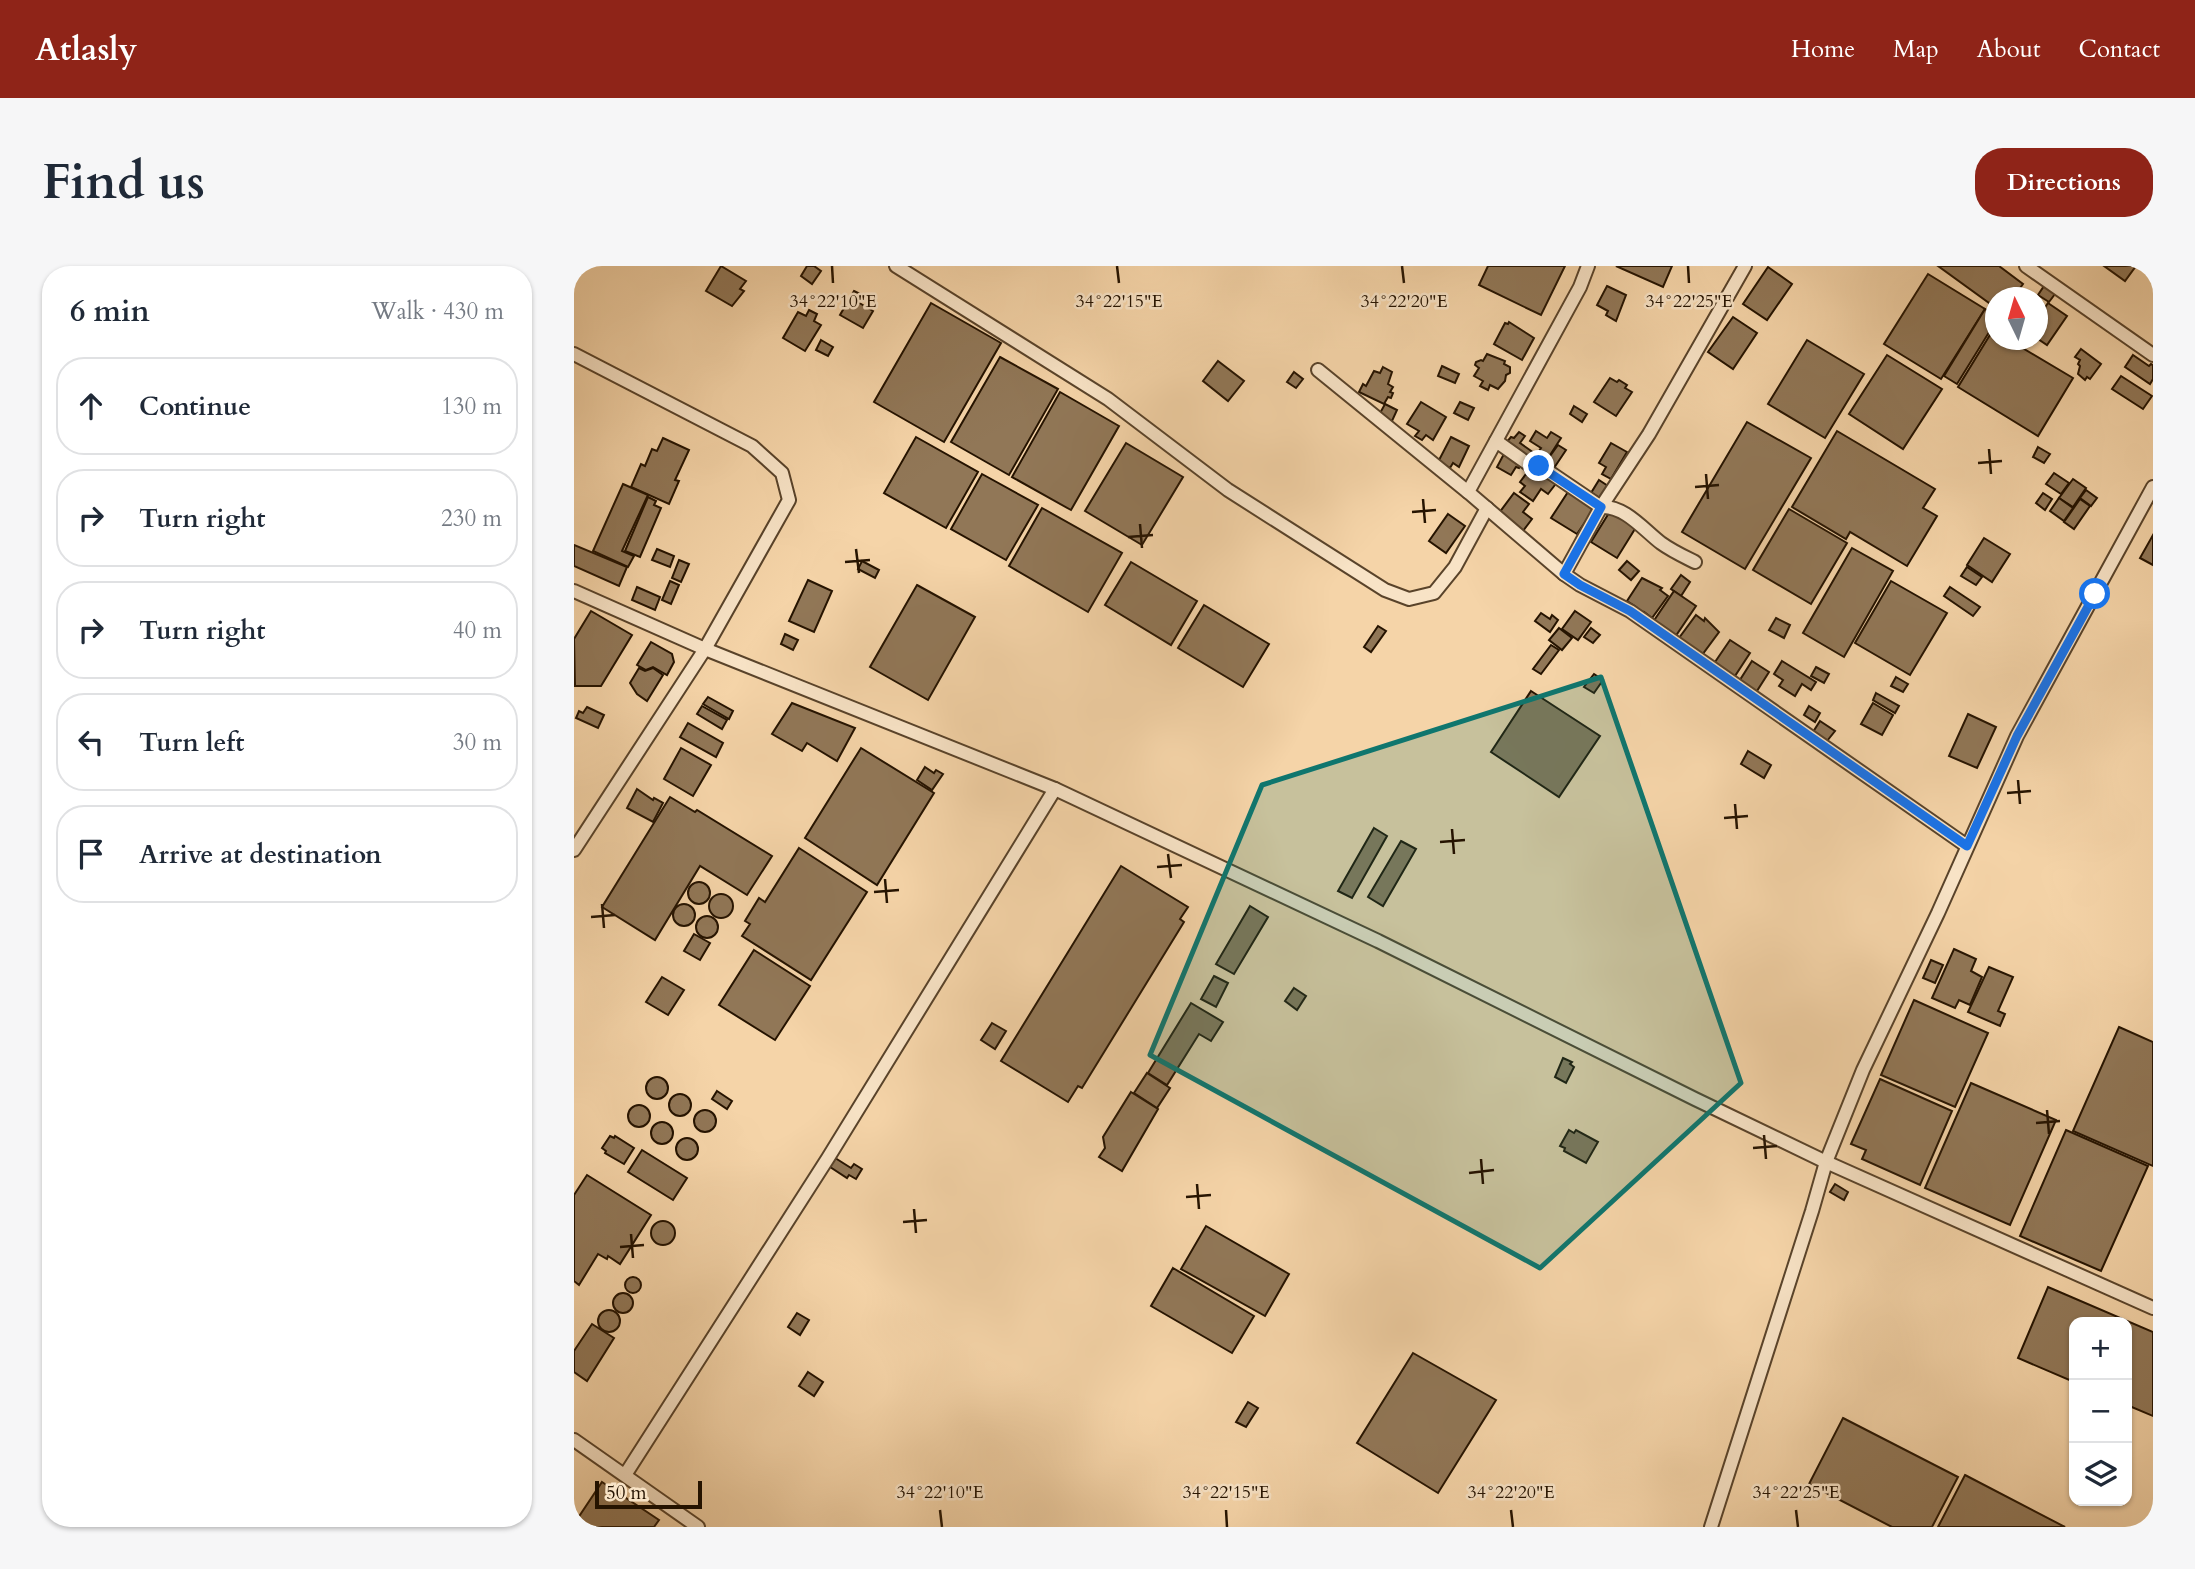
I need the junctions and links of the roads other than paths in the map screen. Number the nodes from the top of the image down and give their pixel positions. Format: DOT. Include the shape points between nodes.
graph roads {
  1 [pos="895,266"];
  2 [pos="1588,266"];
  3 [pos="1745,266"];
  4 [pos="2026,266"];
  5 [pos="574,354"];
  6 [pos="2153,355"];
  7 [pos="1318,370"];
  8 [pos="1496,441"];
  9 [pos="2153,486"];
  10 [pos="1468,492"];
  11 [pos="1601,507"];
  12 [pos="1487,508"];
  13 [pos="1695,562"];
  14 [pos="1564,574"];
  15 [pos="574,591"];
  16 [pos="705,649"];
  17 [pos="1055,789"];
  18 [pos="1967,846"];
  19 [pos="574,850"];
  20 [pos="1826,1162"];
  21 [pos="2153,1308"];
  22 [pos="574,1440"];
  23 [pos="625,1475"];
  24 [pos="698,1527"];
  25 [pos="1711,1527"];
  1 -- 12 [label="street" via="1108,399 1228,489 1385,590 1409,600 1434,593 1455,567"];
  2 -- 8 [label="street"];
  3 -- 11 [label="street" via="1649,434"];
  4 -- 6 [label="street"];
  5 -- 16 [label="street" via="752,446 782,473 789,500"];
  7 -- 10 [label="street"];
  8 -- 10 [label="street"];
  8 -- 11 [label="street"];
  9 -- 18 [label="street" via="2017,736"];
  10 -- 12 [label="street"];
  11 -- 13 [label="street" via="1611,506"];
  11 -- 14 [label="street"];
  12 -- 14 [label="street"];
  14 -- 18 [label="street" via="1630,611"];
  15 -- 16 [label="street"];
  16 -- 17 [label="street"];
  16 -- 19 [label="street"];
  17 -- 20 [label="street" via="1378,941"];
  17 -- 23 [label="street" via="828,1158"];
  18 -- 20 [label="street" via="1863,1070"];
  20 -- 21 [label="street"];
  20 -- 25 [label="street"];
  22 -- 23 [label="street"];
  23 -- 24 [label="street"];
}
